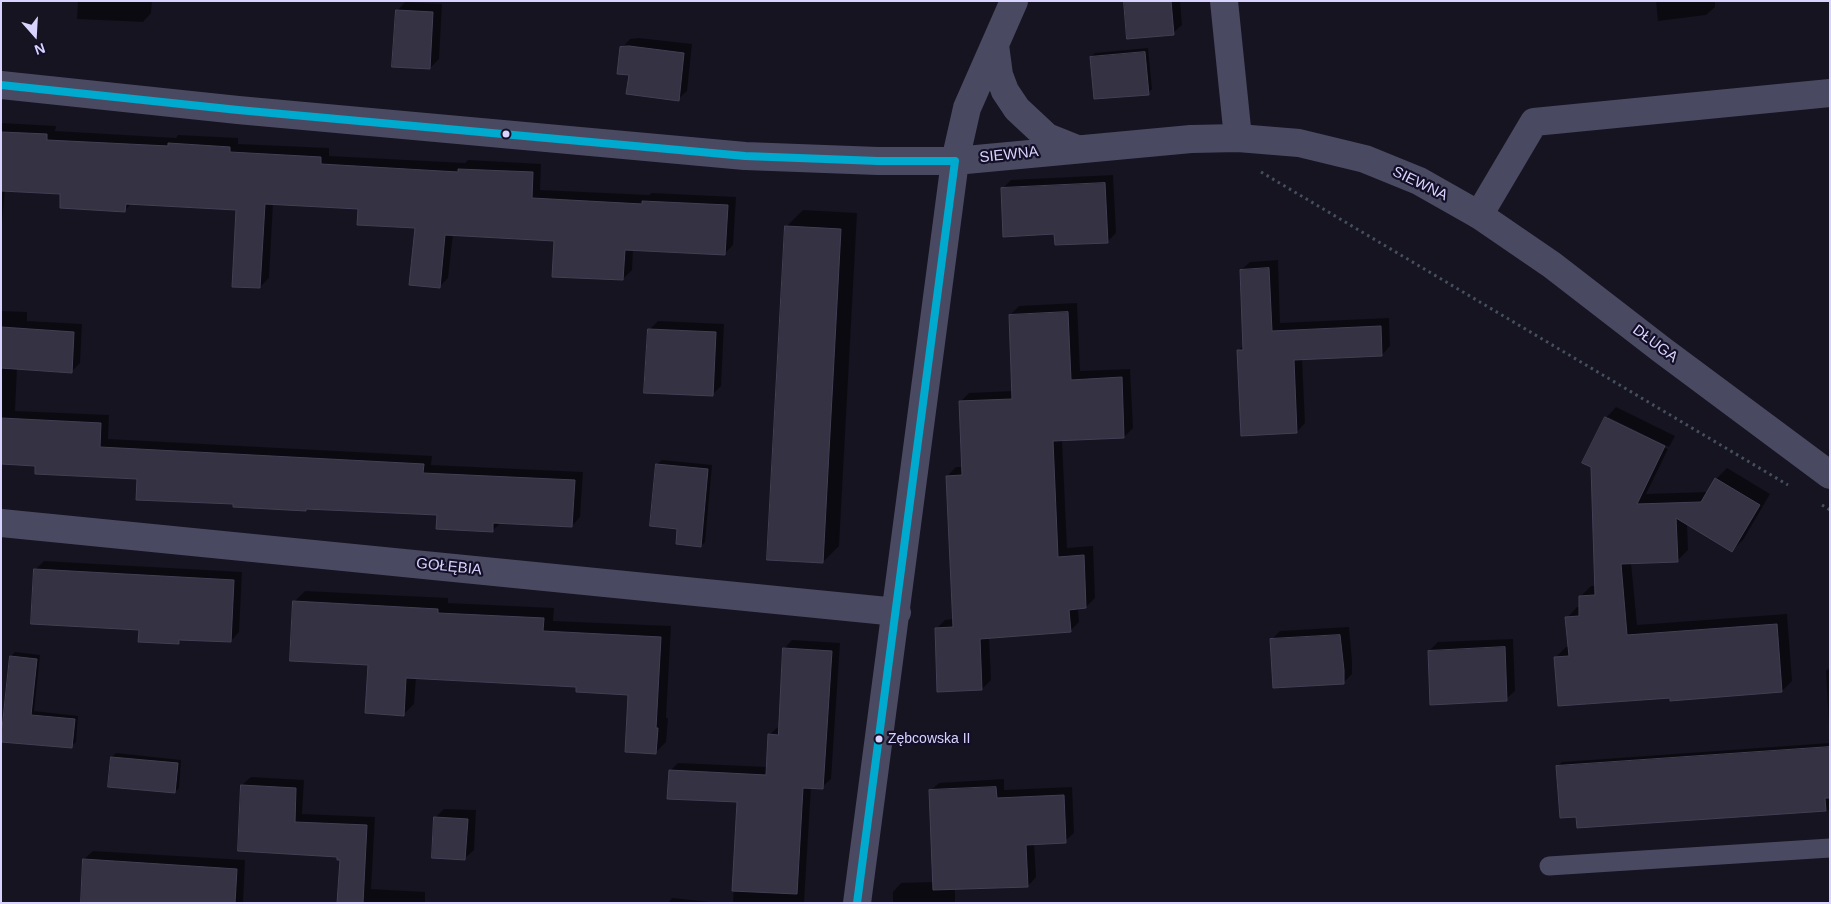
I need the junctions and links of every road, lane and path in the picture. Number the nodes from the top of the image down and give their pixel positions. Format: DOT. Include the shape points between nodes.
graph roads {
  1 [pos="1014,1"];
  2 [pos="1224,1"];
  3 [pos="995,45"];
  4 [pos="1,86"];
  5 [pos="1830,93"];
  6 [pos="1238,138"];
  7 [pos="1077,149"];
  8 [pos="955,161"];
  9 [pos="1259,171"];
  10 [pos="1479,215"];
  11 [pos="1830,475"];
  12 [pos="1796,490"];
  13 [pos="1821,505"];
  14 [pos="1830,510"];
  15 [pos="1,523"];
  16 [pos="897,612"];
  17 [pos="1830,848"];
  18 [pos="1549,866"];
  19 [pos="857,903"];
  1 -- 3 [label="street"];
  2 -- 6 [label="street"];
  3 -- 7 [label="street" via="998,75 1017,108 1047,137"];
  3 -- 8 [label="street" via="967,108"];
  4 -- 8 [label="street, SIEWNA" via="746,156"];
  5 -- 10 [label="street" via="1534,122"];
  6 -- 7 [label="street, SIEWNA"];
  6 -- 10 [label="street, SIEWNA" via="1299,143 1365,160 1419,181"];
  7 -- 8 [label="street, SIEWNA"];
  8 -- 16 [label="street"];
  9 -- 12 [label="path"];
  10 -- 11 [label="street, DŁUGA" via="1552,265"];
  13 -- 14 [label="path"];
  15 -- 16 [label="street, GOŁĘBIA"];
  16 -- 19 [label="street"];
  17 -- 18 [label="lane"];
}
